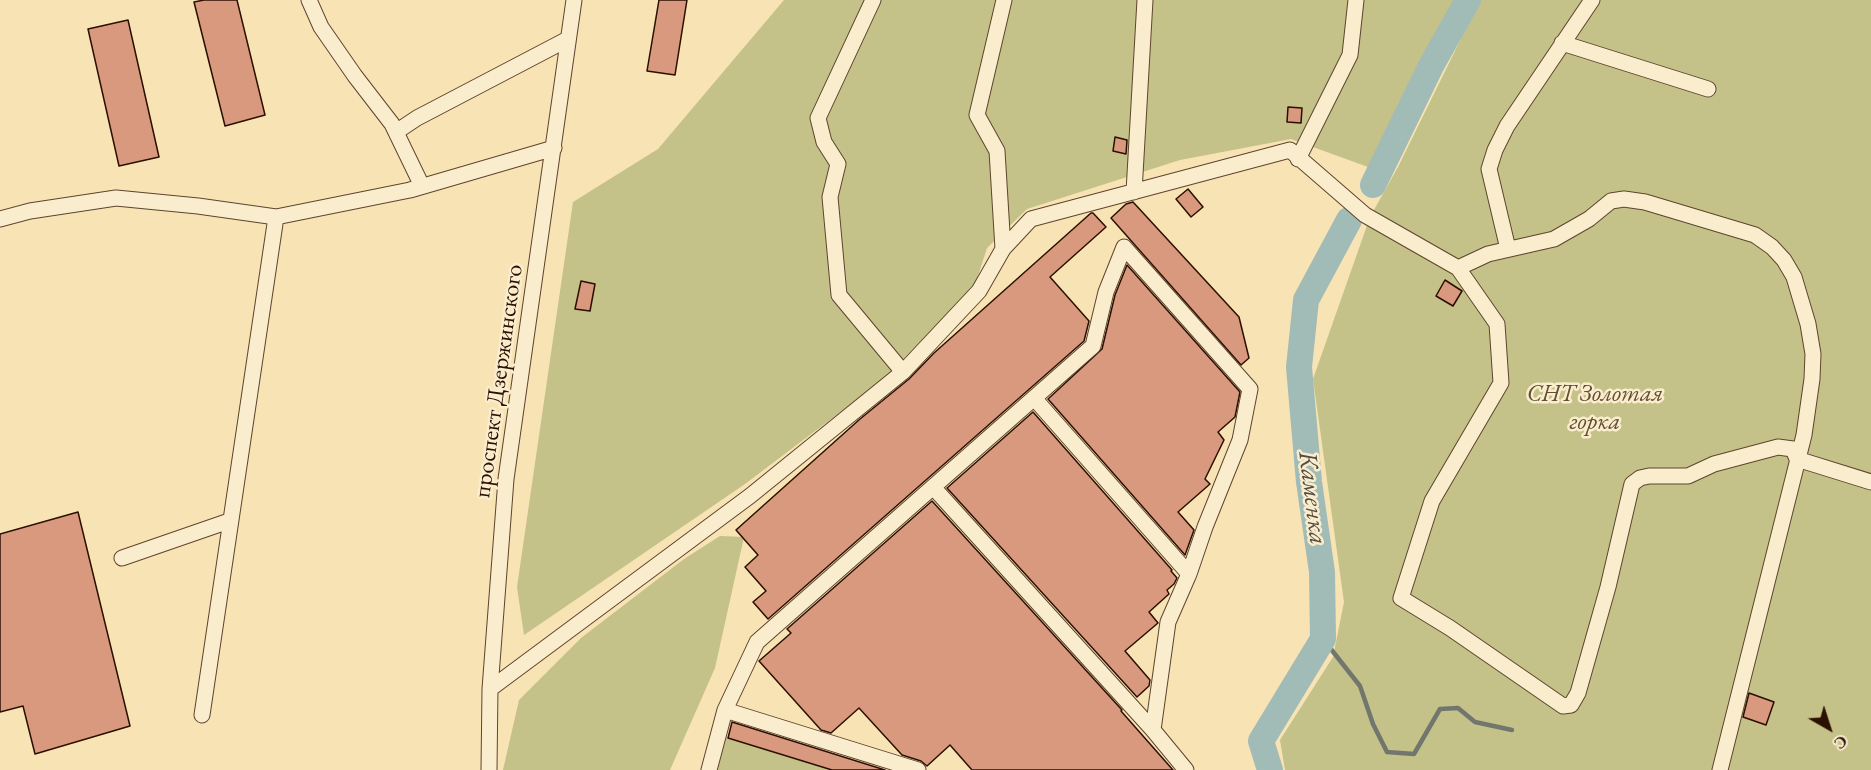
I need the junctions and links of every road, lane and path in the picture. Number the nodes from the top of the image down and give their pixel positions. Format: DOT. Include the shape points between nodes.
graph roads {
  1 [pos="309,0"];
  2 [pos="574,0"];
  3 [pos="873,0"];
  4 [pos="1004,0"];
  5 [pos="1145,0"];
  6 [pos="1356,0"];
  7 [pos="1592,0"];
  8 [pos="568,39"];
  9 [pos="1562,43"];
  10 [pos="1708,89"];
  11 [pos="396,132"];
  12 [pos="554,148"];
  13 [pos="1298,159"];
  14 [pos="422,186"];
  15 [pos="1134,192"];
  16 [pos="276,217"];
  17 [pos="0,219"];
  18 [pos="1003,249"];
  19 [pos="1508,249"];
  20 [pos="1458,268"];
  21 [pos="903,372"];
  22 [pos="1034,398"];
  23 [pos="1797,459"];
  24 [pos="1871,482"];
  25 [pos="933,487"];
  26 [pos="229,521"];
  27 [pos="122,558"];
  28 [pos="1189,574"];
  29 [pos="490,689"];
  30 [pos="725,710"];
  31 [pos="202,715"];
  32 [pos="1153,730"];
  33 [pos="489,770"];
  34 [pos="709,770"];
  35 [pos="918,770"];
  36 [pos="1186,770"];
  37 [pos="1720,770"];
  1 -- 11 [label="street" via="321,27"];
  2 -- 8 [label="street, проспект Дзержинского"];
  3 -- 21 [label="street" via="818,118 824,142 838,164 830,197 838,295"];
  4 -- 18 [label="street" via="977,115 997,151"];
  5 -- 15 [label="street"];
  6 -- 13 [label="street" via="1350,55"];
  7 -- 9 [label="street"];
  8 -- 11 [label="street"];
  8 -- 12 [label="street, проспект Дзержинского"];
  9 -- 10 [label="street"];
  9 -- 19 [label="street" via="1507,126 1490,169"];
  11 -- 14 [label="street"];
  12 -- 14 [label="street"];
  12 -- 29 [label="street, проспект Дзержинского" via="506,479"];
  13 -- 15 [label="street" via="1290,150"];
  13 -- 20 [label="street" via="1365,215"];
  14 -- 16 [label="street"];
  15 -- 18 [label="street" via="1031,219"];
  16 -- 17 [label="street" via="116,198"];
  16 -- 26 [label="street"];
  18 -- 21 [label="street" via="979,291"];
  19 -- 20 [label="street"];
  19 -- 23 [label="street" via="1554,239 1611,201 1624,199 1755,235 1784,260 1794,277 1808,324 1812,379"];
  20 -- 23 [label="street" via="1497,324 1501,383 1432,501 1401,598 1563,706 1571,705 1578,693 1632,484 1649,476 1688,476 1714,464 1778,447 1792,449"];
  21 -- 29 [label="street" via="750,496"];
  22 -- 25 [label="street"];
  22 -- 28 [label="street"];
  22 -- 28 [label="street" via="1093,346 1106,292 1124,247 1250,389 1240,440"];
  23 -- 24 [label="street"];
  23 -- 37 [label="street"];
  25 -- 30 [label="street" via="757,642"];
  25 -- 32 [label="street"];
  26 -- 27 [label="street"];
  26 -- 31 [label="street"];
  28 -- 32 [label="street" via="1168,622"];
  29 -- 33 [label="street, проспект Дзержинского"];
  30 -- 34 [label="street"];
  30 -- 35 [label="street"];
  32 -- 36 [label="street"];
}
